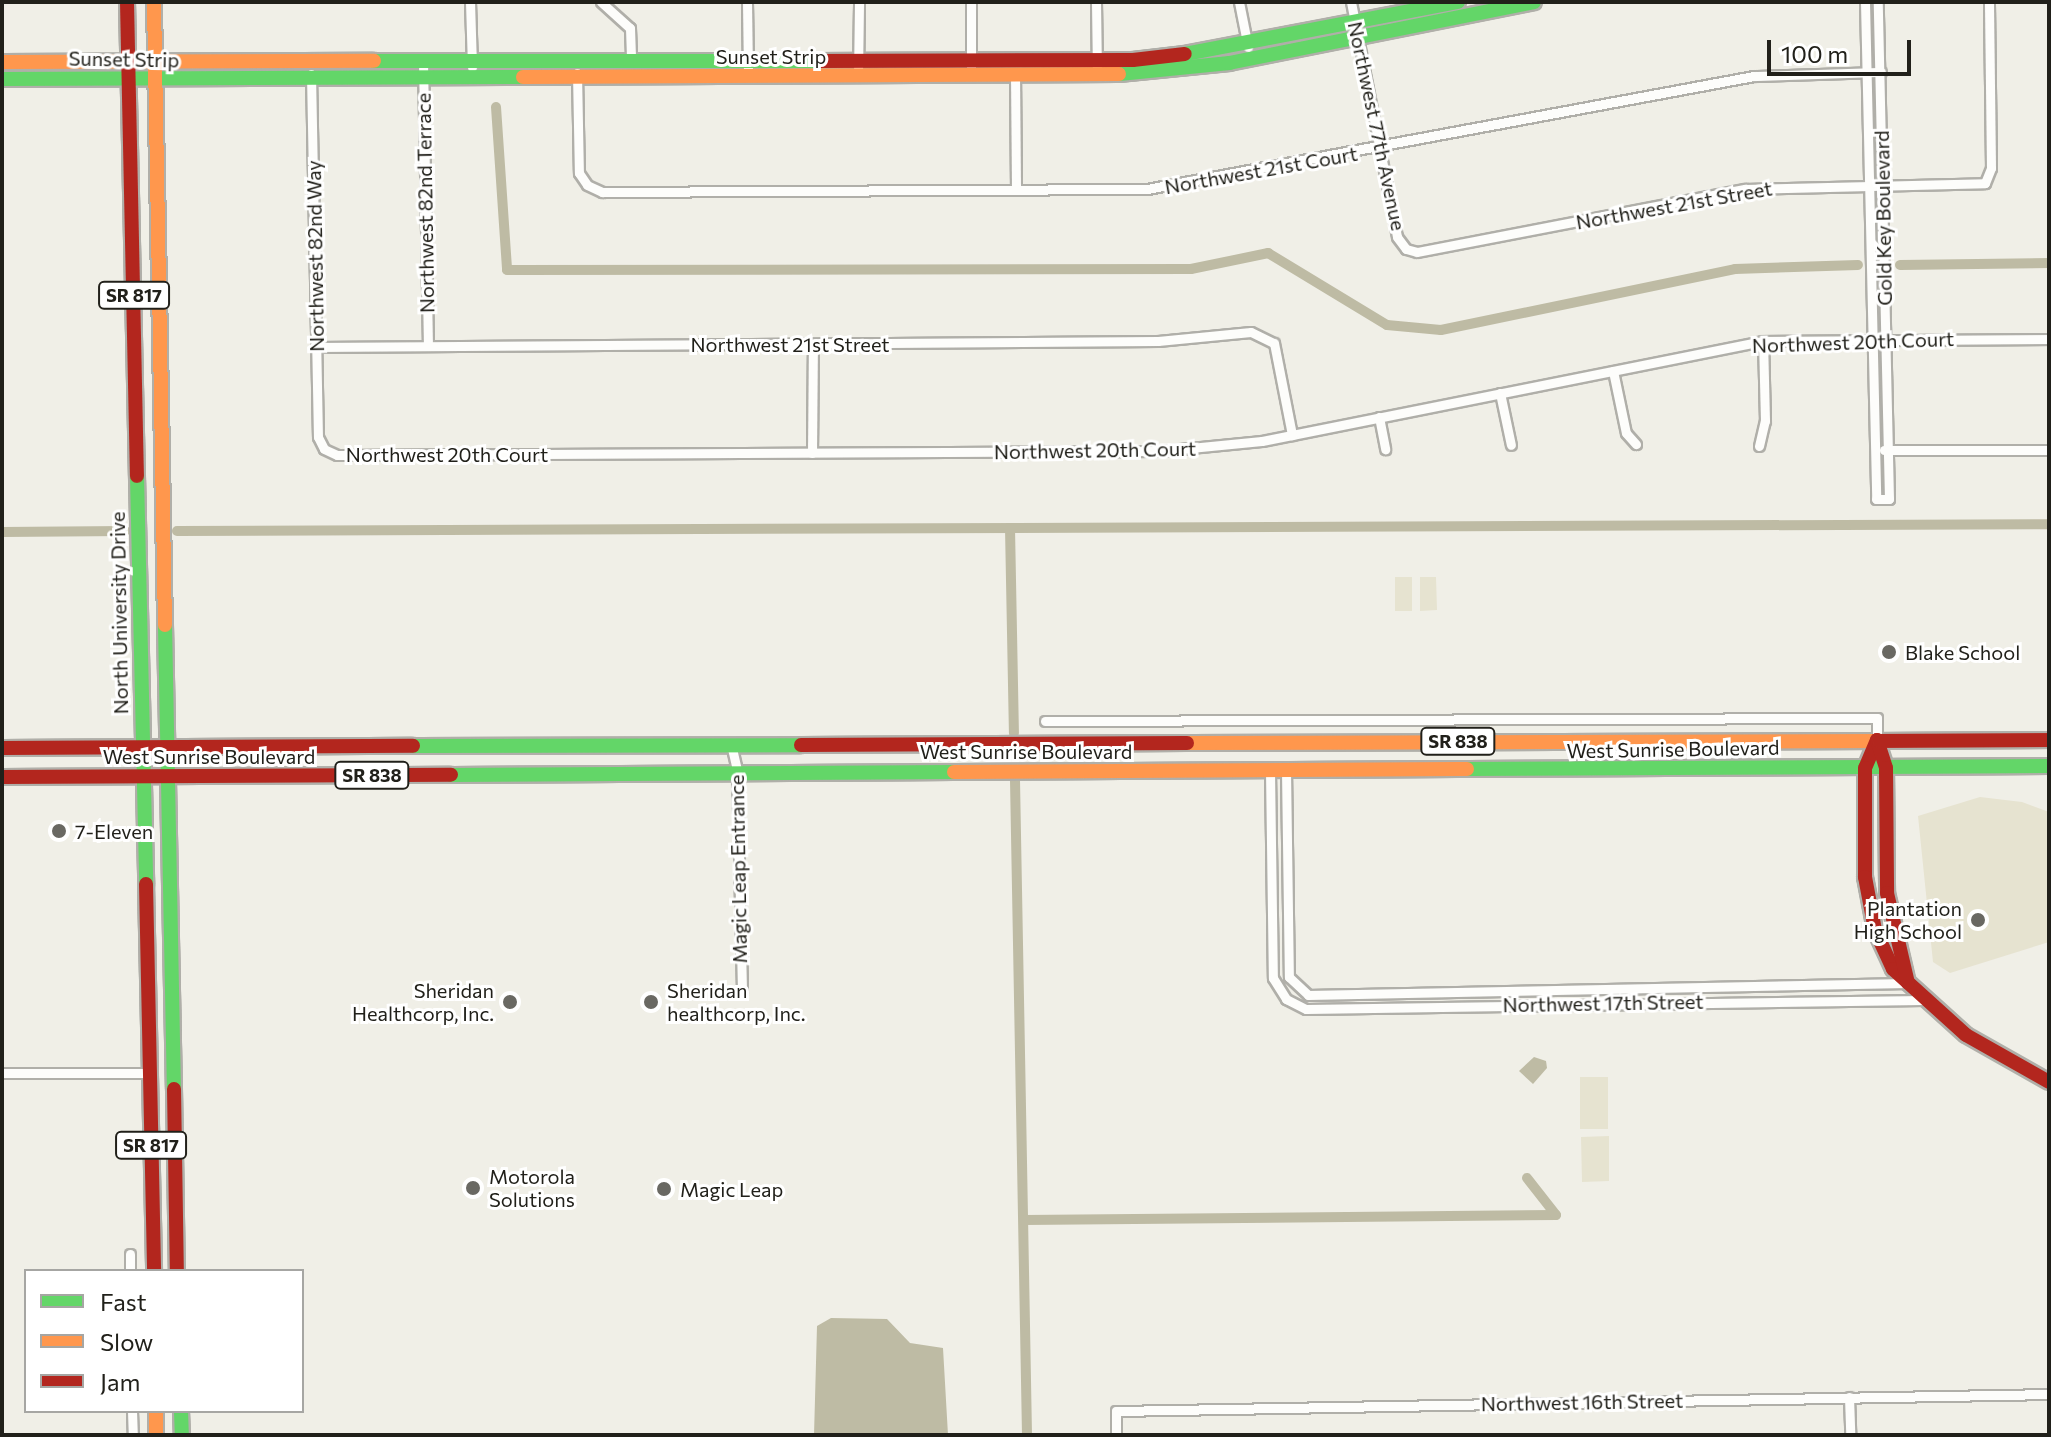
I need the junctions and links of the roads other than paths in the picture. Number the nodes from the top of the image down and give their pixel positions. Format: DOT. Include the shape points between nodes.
graph roads {
  1 [pos="127,2"];
  2 [pos="154,2"];
  3 [pos="470,2"];
  4 [pos="601,2"];
  5 [pos="747,2"];
  6 [pos="859,2"];
  7 [pos="971,2"];
  8 [pos="1096,2"];
  9 [pos="1239,2"];
  10 [pos="1351,2"];
  11 [pos="1458,2"];
  12 [pos="1534,2"];
  13 [pos="1865,2"];
  14 [pos="1878,2"];
  15 [pos="1989,2"];
  16 [pos="1355,23"];
  17 [pos="1360,38"];
  18 [pos="1249,51"];
  19 [pos="129,61"];
  20 [pos="155,61"];
  21 [pos="310,61"];
  22 [pos="423,61"];
  23 [pos="472,61"];
  24 [pos="2,62"];
  25 [pos="577,62"];
  26 [pos="631,62"];
  27 [pos="858,68"];
  28 [pos="971,68"];
  29 [pos="1015,68"];
  30 [pos="1097,68"];
  31 [pos="748,69"];
  32 [pos="1868,72"];
  33 [pos="1881,72"];
  34 [pos="129,78"];
  35 [pos="2,79"];
  36 [pos="155,79"];
  37 [pos="311,79"];
  38 [pos="423,79"];
  39 [pos="473,79"];
  40 [pos="577,79"];
  41 [pos="631,79"];
  42 [pos="1380,148"];
  43 [pos="1883,185"];
  44 [pos="1870,186"];
  45 [pos="1016,189"];
  46 [pos="1406,249"];
  47 [pos="1873,339"];
  48 [pos="2049,339"];
  49 [pos="1884,340"];
  50 [pos="1763,341"];
  51 [pos="813,344"];
  52 [pos="428,346"];
  53 [pos="316,347"];
  54 [pos="1613,371"];
  55 [pos="1500,393"];
  56 [pos="1379,417"];
  57 [pos="1292,435"];
  58 [pos="1636,444"];
  59 [pos="1511,445"];
  60 [pos="1759,446"];
  61 [pos="324,449"];
  62 [pos="1385,449"];
  63 [pos="1875,449"];
  64 [pos="1888,450"];
  65 [pos="2049,450"];
  66 [pos="812,453"];
  67 [pos="1281,720"];
  68 [pos="1045,721"];
  69 [pos="1877,740"];
  70 [pos="2049,740"];
  71 [pos="1273,743"];
  72 [pos="731,744"];
  73 [pos="2,748"];
  74 [pos="141,748"];
  75 [pos="166,748"];
  76 [pos="2049,766"];
  77 [pos="1865,768"];
  78 [pos="1886,768"];
  79 [pos="737,770"];
  80 [pos="1286,770"];
  81 [pos="1238,771"];
  82 [pos="1270,771"];
  83 [pos="2,777"];
  84 [pos="142,777"];
  85 [pos="168,777"];
  86 [pos="1908,983"];
  87 [pos="742,994"];
  88 [pos="1923,1000"];
  89 [pos="148,1035"];
  90 [pos="173,1068"];
  91 [pos="2,1073"];
  92 [pos="150,1073"];
  93 [pos="2049,1082"];
  94 [pos="173,1095"];
  95 [pos="130,1254"];
  96 [pos="130,1269"];
  97 [pos="154,1269"];
  98 [pos="177,1269"];
  99 [pos="2049,1394"];
  100 [pos="1849,1397"];
  101 [pos="132,1413"];
  102 [pos="156,1413"];
  103 [pos="181,1413"];
  104 [pos="133,1435"];
  105 [pos="156,1435"];
  106 [pos="182,1435"];
  107 [pos="1116,1435"];
  108 [pos="1850,1435"];
  1 -- 19 [label="main road, North University Drive / SR 817"];
  2 -- 20 [label="main road, SR 817"];
  3 -- 23 [label="street"];
  4 -- 26 [label="street" via="630,28"];
  5 -- 31 [label="street"];
  6 -- 27 [label="street"];
  7 -- 28 [label="street"];
  8 -- 30 [label="street"];
  9 -- 18 [label="street"];
  10 -- 16 [label="street, Northwest 77th Avenue"];
  11 -- 16 [label="main road, Sunset Strip"];
  12 -- 17 [label="main road, Sunset Strip"];
  13 -- 32 [label="street, Gold Key Boulevard"];
  14 -- 33 [label="street, Gold Key Boulevard"];
  15 -- 43 [label="street, Northwest 21st Street" via="1989,177 1974,186"];
  16 -- 17 [label="street, Northwest 77th Avenue"];
  16 -- 18 [label="main road, Sunset Strip"];
  17 -- 18 [label="main road, Sunset Strip"];
  17 -- 42 [label="street, Northwest 77th Avenue"];
  18 -- 30 [label="main road, Sunset Strip"];
  19 -- 20 [label="main road, Sunset Strip"];
  19 -- 24 [label="main road, Sunset Strip"];
  19 -- 34 [label="main road, North University Drive / SR 817"];
  20 -- 21 [label="main road, Sunset Strip"];
  20 -- 36 [label="main road, SR 817"];
  21 -- 22 [label="main road, Sunset Strip"];
  21 -- 37 [label="street, Northwest 82nd Way"];
  22 -- 23 [label="main road, Sunset Strip"];
  22 -- 38 [label="street, Northwest 82nd Terrace"];
  23 -- 25 [label="main road, Sunset Strip"];
  23 -- 39 [label="street"];
  25 -- 26 [label="main road, Sunset Strip"];
  25 -- 40 [label="street"];
  26 -- 31 [label="main road, Sunset Strip"];
  26 -- 41 [label="street"];
  27 -- 28 [label="main road, Sunset Strip"];
  27 -- 31 [label="main road, Sunset Strip"];
  28 -- 29 [label="main road, Sunset Strip"];
  29 -- 30 [label="main road, Sunset Strip"];
  29 -- 45 [label="street"];
  31 -- 41 [label="main road, Sunset Strip"];
  32 -- 33 [label="street, Northwest 21st Court"];
  32 -- 42 [label="street, Northwest 21st Court" via="1754,76"];
  32 -- 44 [label="street, Gold Key Boulevard"];
  33 -- 43 [label="street, Gold Key Boulevard"];
  34 -- 35 [label="main road, Sunset Strip"];
  34 -- 36 [label="main road, Sunset Strip"];
  34 -- 74 [label="main road, North University Drive / SR 817"];
  36 -- 37 [label="main road, Sunset Strip"];
  36 -- 75 [label="main road, SR 817"];
  37 -- 38 [label="main road, Sunset Strip"];
  37 -- 53 [label="street, Northwest 82nd Way"];
  38 -- 39 [label="main road, Sunset Strip"];
  38 -- 52 [label="street, Northwest 82nd Terrace"];
  39 -- 40 [label="main road, Sunset Strip"];
  40 -- 41 [label="main road, Sunset Strip"];
  40 -- 45 [label="street, Northwest 21st Court" via="579,173 587,185 602,192"];
  42 -- 45 [label="street, Northwest 21st Court" via="1174,186"];
  42 -- 46 [label="street, Northwest 77th Avenue" via="1397,237"];
  43 -- 44 [label="street, Northwest 21st Street"];
  43 -- 49 [label="street, Gold Key Boulevard"];
  44 -- 46 [label="street, Northwest 21st Street" via="1745,189 1428,251"];
  44 -- 47 [label="street, Gold Key Boulevard"];
  47 -- 49 [label="street, Northwest 20th Court"];
  47 -- 50 [label="street, Northwest 20th Court"];
  47 -- 63 [label="street, Gold Key Boulevard"];
  48 -- 49 [label="street, Northwest 20th Court"];
  49 -- 64 [label="street, Gold Key Boulevard"];
  50 -- 54 [label="street, Northwest 20th Court"];
  50 -- 60 [label="street" via="1765,421"];
  51 -- 52 [label="street, Northwest 21st Street"];
  51 -- 57 [label="street, Northwest 21st Street" via="1158,341 1263,334 1274,343"];
  51 -- 66 [label="street"];
  52 -- 53 [label="street, Northwest 21st Street"];
  53 -- 61 [label="street, Northwest 82nd Way" via="318,437"];
  54 -- 55 [label="street, Northwest 20th Court"];
  54 -- 58 [label="street" via="1626,433"];
  55 -- 56 [label="street, Northwest 20th Court"];
  55 -- 59 [label="street"];
  56 -- 57 [label="street, Northwest 20th Court"];
  56 -- 62 [label="street"];
  57 -- 66 [label="street, Northwest 20th Court" via="1160,451"];
  61 -- 66 [label="street, Northwest 20th Court" via="337,455"];
  63 -- 64 [label="street"];
  63 -- 64 [label="street, Gold Key Boulevard" via="1876,499 1889,499"];
  64 -- 65 [label="street"];
  67 -- 68 [label="street"];
  67 -- 69 [label="street" via="1877,718"];
  67 -- 71 [label="street"];
  69 -- 70 [label="main road, West Sunrise Boulevard / SR 838"];
  69 -- 71 [label="main road, West Sunrise Boulevard / SR 838"];
  69 -- 77 [label="main road"];
  69 -- 78 [label="main road"];
  71 -- 72 [label="main road, West Sunrise Boulevard / SR 838"];
  71 -- 81 [label="main road"];
  72 -- 75 [label="main road, West Sunrise Boulevard / SR 838"];
  72 -- 79 [label="street, Magic Leap Entrance"];
  73 -- 74 [label="main road, West Sunrise Boulevard"];
  74 -- 75 [label="main road, West Sunrise Boulevard / SR 838"];
  74 -- 84 [label="main road, North University Drive / SR 817"];
  75 -- 85 [label="main road, SR 817"];
  76 -- 78 [label="main road, West Sunrise Boulevard / SR 838"];
  77 -- 78 [label="main road, West Sunrise Boulevard / SR 838"];
  77 -- 80 [label="main road, West Sunrise Boulevard / SR 838"];
  77 -- 86 [label="main road" via="1868,905 1893,969"];
  78 -- 86 [label="main road" via="1887,893"];
  79 -- 81 [label="main road, West Sunrise Boulevard / SR 838"];
  79 -- 85 [label="main road, West Sunrise Boulevard / SR 838"];
  79 -- 87 [label="street, Magic Leap Entrance"];
  80 -- 82 [label="main road, West Sunrise Boulevard / SR 838"];
  80 -- 86 [label="street, Northwest 17th Street" via="1289,977 1308,995"];
  81 -- 82 [label="main road, West Sunrise Boulevard / SR 838"];
  82 -- 88 [label="street, Northwest 17th Street" via="1273,978 1286,999 1306,1009"];
  83 -- 84 [label="main road, West Sunrise Boulevard"];
  84 -- 85 [label="main road, West Sunrise Boulevard / SR 838"];
  84 -- 89 [label="main road, North University Drive / SR 817"];
  85 -- 90 [label="main road, SR 817"];
  86 -- 88 [label="main road"];
  88 -- 93 [label="main road" via="1966,1035"];
  89 -- 90 [label="main road" via="161,1062"];
  89 -- 92 [label="main road, North University Drive / SR 817"];
  90 -- 94 [label="main road, SR 817"];
  91 -- 92 [label="street"];
  92 -- 94 [label="main road"];
  92 -- 97 [label="main road, North University Drive / SR 817"];
  94 -- 98 [label="main road, SR 817"];
  95 -- 96 [label="street"];
  99 -- 100 [label="street, Northwest 16th Street"];
  100 -- 107 [label="street, Northwest 16th Street" via="1116,1411"];
  100 -- 108 [label="street"];
  101 -- 104 [label="street"];
  102 -- 105 [label="main road"];
  103 -- 106 [label="main road"];
}
